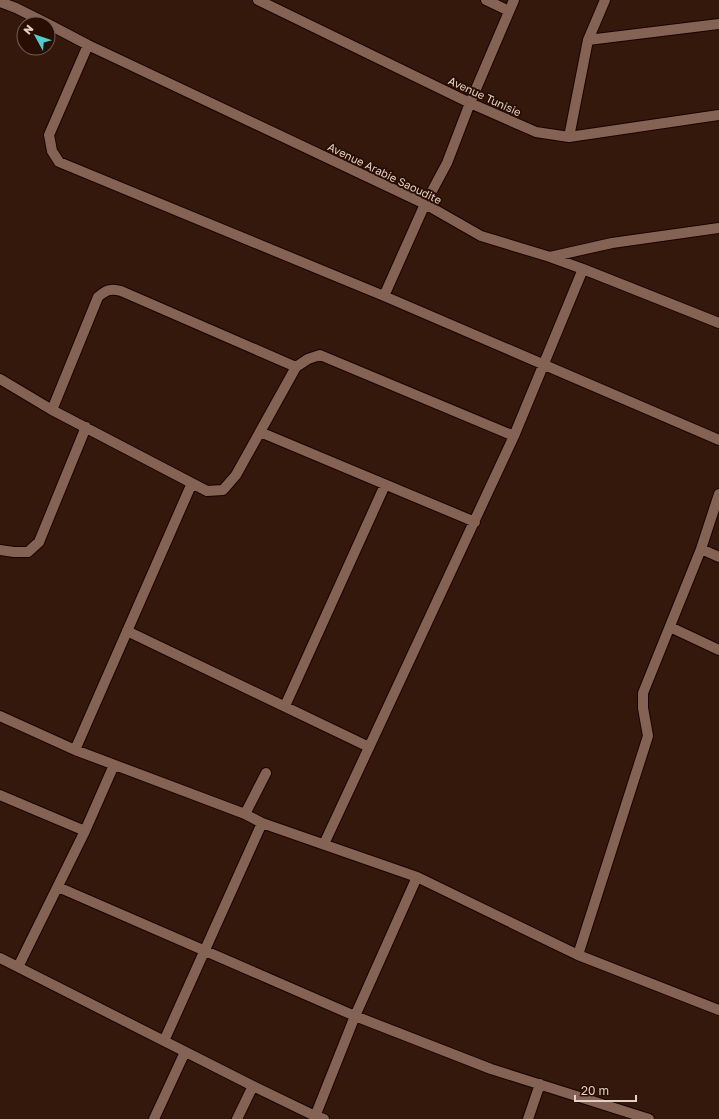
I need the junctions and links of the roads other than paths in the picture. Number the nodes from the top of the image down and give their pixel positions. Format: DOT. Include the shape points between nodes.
graph roads {
  1 [pos="258,0"];
  2 [pos="486,0"];
  3 [pos="514,0"];
  4 [pos="605,0"];
  5 [pos="0,2"];
  6 [pos="18,4"];
  7 [pos="509,11"];
  8 [pos="36,16"];
  9 [pos="719,24"];
  10 [pos="56,28"];
  11 [pos="588,40"];
  12 [pos="88,45"];
  13 [pos="470,103"];
  14 [pos="719,115"];
  15 [pos="569,137"];
  16 [pos="425,204"];
  17 [pos="719,228"];
  18 [pos="550,257"];
  19 [pos="583,269"];
  20 [pos="384,296"];
  21 [pos="719,323"];
  22 [pos="543,364"];
  23 [pos="296,367"];
  24 [pos="0,379"];
  25 [pos="52,410"];
  26 [pos="86,427"];
  27 [pos="260,432"];
  28 [pos="514,436"];
  29 [pos="719,440"];
  30 [pos="192,483"];
  31 [pos="385,484"];
  32 [pos="719,494"];
  33 [pos="475,522"];
  34 [pos="701,549"];
  35 [pos="0,550"];
  36 [pos="719,557"];
  37 [pos="670,627"];
  38 [pos="127,631"];
  39 [pos="719,650"];
  40 [pos="285,706"];
  41 [pos="0,716"];
  42 [pos="369,747"];
  43 [pos="75,750"];
  44 [pos="114,765"];
  45 [pos="266,773"];
  46 [pos="0,795"];
  47 [pos="245,814"];
  48 [pos="262,823"];
  49 [pos="84,830"];
  50 [pos="324,844"];
  51 [pos="417,877"];
  52 [pos="58,887"];
  53 [pos="204,951"];
  54 [pos="578,956"];
  55 [pos="0,958"];
  56 [pos="18,967"];
  57 [pos="719,1010"];
  58 [pos="355,1016"];
  59 [pos="164,1041"];
  60 [pos="185,1052"];
  61 [pos="540,1084"];
  62 [pos="253,1086"];
  63 [pos="318,1118"];
  64 [pos="154,1119"];
  65 [pos="237,1119"];
  66 [pos="528,1119"];
  67 [pos="649,1119"];
  1 -- 13 [label="street, Avenue Tunisie"];
  2 -- 7 [label="street"];
  3 -- 7 [label="street"];
  4 -- 11 [label="street"];
  5 -- 6 [label="street, Avenue Arabie Saoudite"];
  6 -- 8 [label="street, Avenue Arabie Saoudite"];
  7 -- 13 [label="street"];
  9 -- 11 [label="street"];
  10 -- 12 [label="street, Avenue Arabie Saoudite"];
  11 -- 15 [label="street"];
  12 -- 16 [label="street, Avenue Arabie Saoudite"];
  12 -- 20 [label="street" via="49,135 52,151 59,162"];
  13 -- 15 [label="street, Avenue Tunisie" via="536,132"];
  13 -- 16 [label="street" via="447,163"];
  14 -- 15 [label="street, Avenue Tunisie"];
  16 -- 18 [label="street, Avenue Arabie Saoudite" via="481,236"];
  16 -- 20 [label="street"];
  17 -- 18 [label="street" via="612,243"];
  18 -- 19 [label="street, Avenue Arabie Saoudite"];
  19 -- 21 [label="street, Avenue Arabie Saoudite"];
  19 -- 22 [label="street"];
  20 -- 22 [label="street"];
  22 -- 28 [label="street"];
  22 -- 29 [label="street"];
  23 -- 25 [label="street" via="112,289 98,297"];
  23 -- 27 [label="street"];
  23 -- 28 [label="street" via="308,359 320,356"];
  24 -- 25 [label="street"];
  25 -- 26 [label="street"];
  26 -- 30 [label="street"];
  26 -- 35 [label="street" via="39,542 28,552"];
  27 -- 30 [label="street" via="236,475 223,490 207,490"];
  27 -- 31 [label="street"];
  28 -- 33 [label="street"];
  30 -- 38 [label="street"];
  31 -- 33 [label="street"];
  31 -- 40 [label="street"];
  32 -- 34 [label="street"];
  33 -- 42 [label="street"];
  34 -- 36 [label="street"];
  34 -- 37 [label="street"];
  37 -- 39 [label="street"];
  37 -- 54 [label="street" via="643,693 648,736"];
  38 -- 40 [label="street"];
  38 -- 43 [label="street"];
  40 -- 42 [label="street"];
  41 -- 43 [label="street"];
  42 -- 50 [label="street"];
  43 -- 44 [label="street"];
  44 -- 47 [label="street"];
  44 -- 49 [label="street"];
  45 -- 47 [label="street"];
  46 -- 49 [label="street"];
  47 -- 48 [label="street"];
  48 -- 50 [label="street"];
  48 -- 53 [label="street"];
  49 -- 52 [label="street"];
  50 -- 51 [label="street"];
  51 -- 54 [label="street"];
  51 -- 58 [label="street"];
  52 -- 53 [label="street"];
  52 -- 56 [label="street"];
  53 -- 58 [label="street"];
  53 -- 59 [label="street"];
  54 -- 57 [label="street"];
  55 -- 56 [label="street"];
  56 -- 59 [label="street"];
  58 -- 61 [label="street" via="491,1069"];
  58 -- 63 [label="street"];
  59 -- 60 [label="street"];
  60 -- 62 [label="street"];
  60 -- 64 [label="street"];
  61 -- 66 [label="street"];
  61 -- 67 [label="street"];
  62 -- 63 [label="street"];
  62 -- 65 [label="street"];
}
